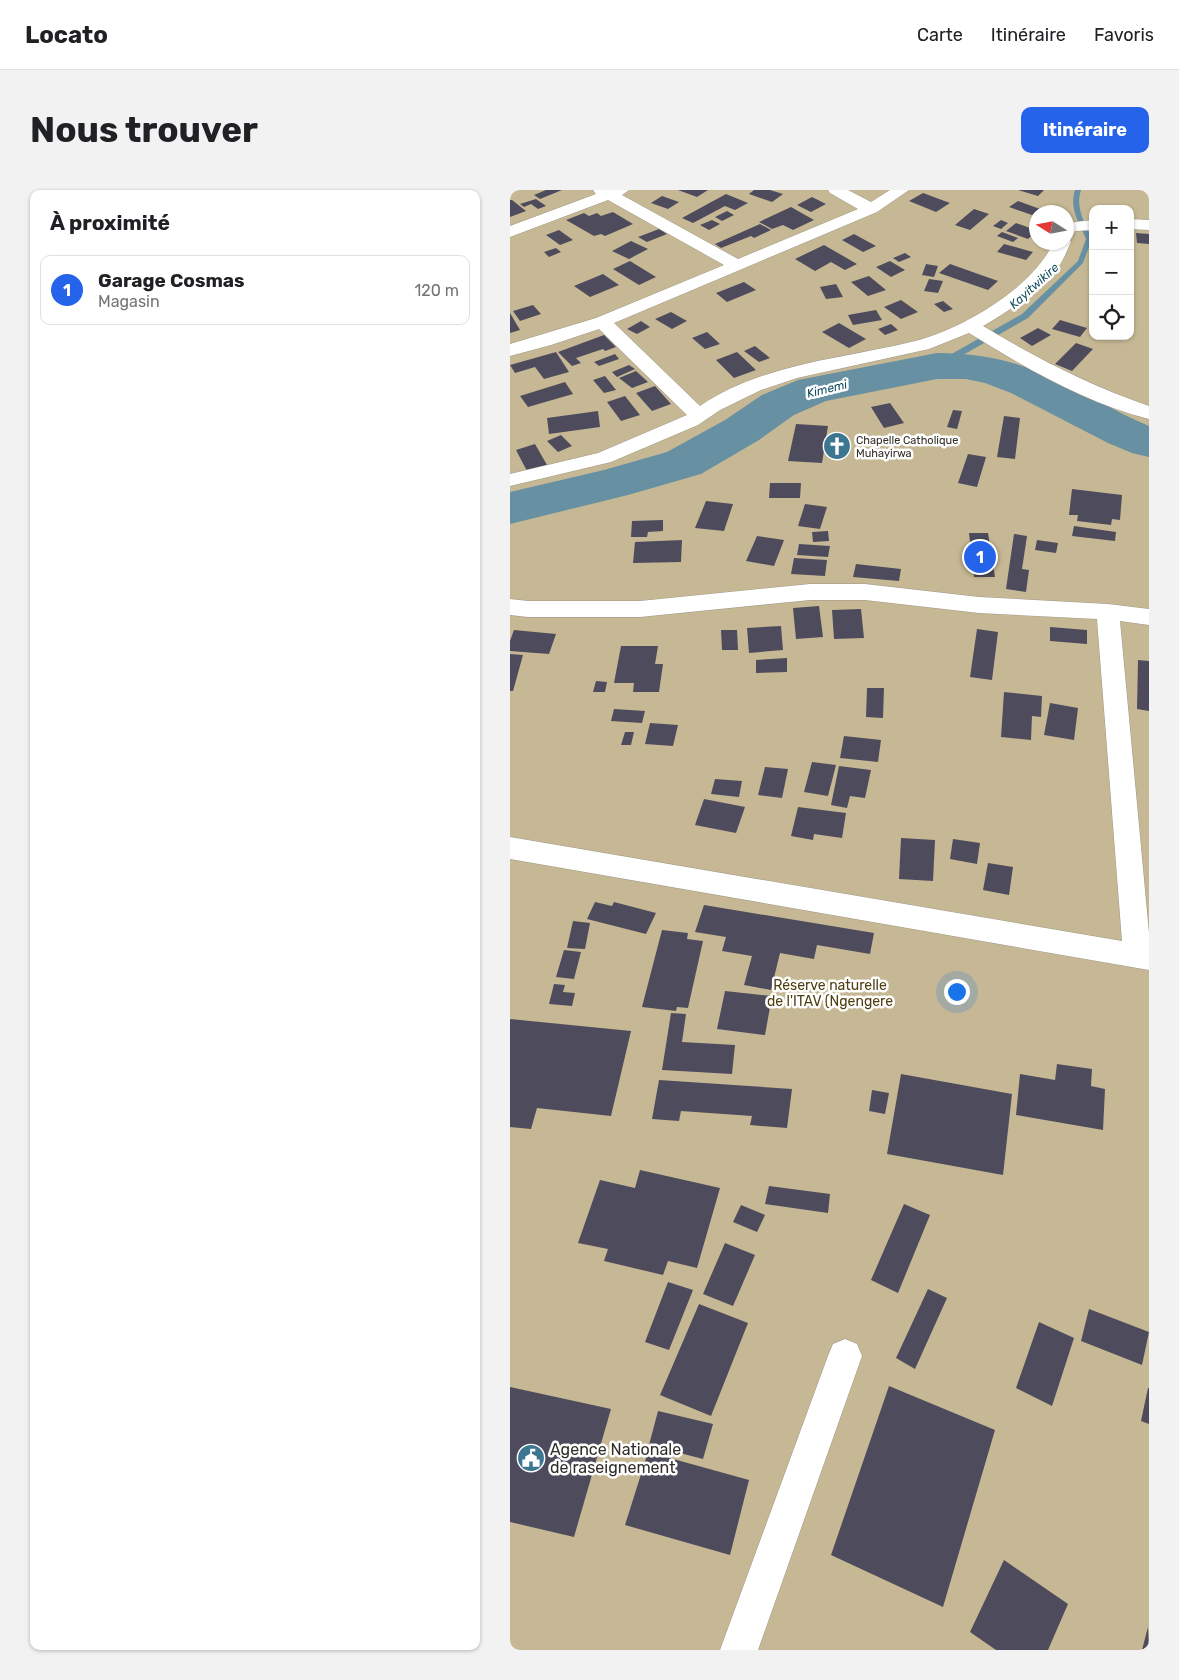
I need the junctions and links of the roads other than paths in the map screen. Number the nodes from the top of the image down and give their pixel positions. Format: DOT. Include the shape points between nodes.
graph roads {
  1 [pos="836,190"];
  2 [pos="901,190"];
  3 [pos="611,191"];
  4 [pos="871,209"];
  5 [pos="1134,224"];
  6 [pos="1149,224"];
  7 [pos="1089,226"];
  8 [pos="1074,231"];
  9 [pos="510,232"];
  10 [pos="1058,250"];
  11 [pos="737,265"];
  12 [pos="602,322"];
  13 [pos="970,326"];
  14 [pos="510,350"];
  15 [pos="1149,413"];
  16 [pos="699,415"];
  17 [pos="510,480"];
  18 [pos="510,607"];
  19 [pos="1108,612"];
  20 [pos="1149,617"];
  21 [pos="510,848"];
  22 [pos="1143,956"];
  23 [pos="845,1356"];
  24 [pos="739,1650"];
  1 -- 4 [label="street"];
  2 -- 4 [label="street"];
  3 -- 9 [label="street"];
  3 -- 11 [label="street"];
  4 -- 11 [label="street"];
  5 -- 6 [label="street"];
  7 -- 8 [label="street"];
  10 -- 13 [label="street" via="1052,263 1024,291"];
  11 -- 12 [label="street"];
  12 -- 14 [label="street"];
  12 -- 16 [label="street"];
  13 -- 15 [label="street" via="1024,359 1073,383"];
  13 -- 16 [label="street" via="922,344 754,386"];
  16 -- 17 [label="street" via="604,458"];
  18 -- 19 [label="street" via="640,609 810,592 865,592 979,605"];
  19 -- 20 [label="street"];
  19 -- 22 [label="street"];
  21 -- 22 [label="street"];
  23 -- 24 [label="street"];
}
